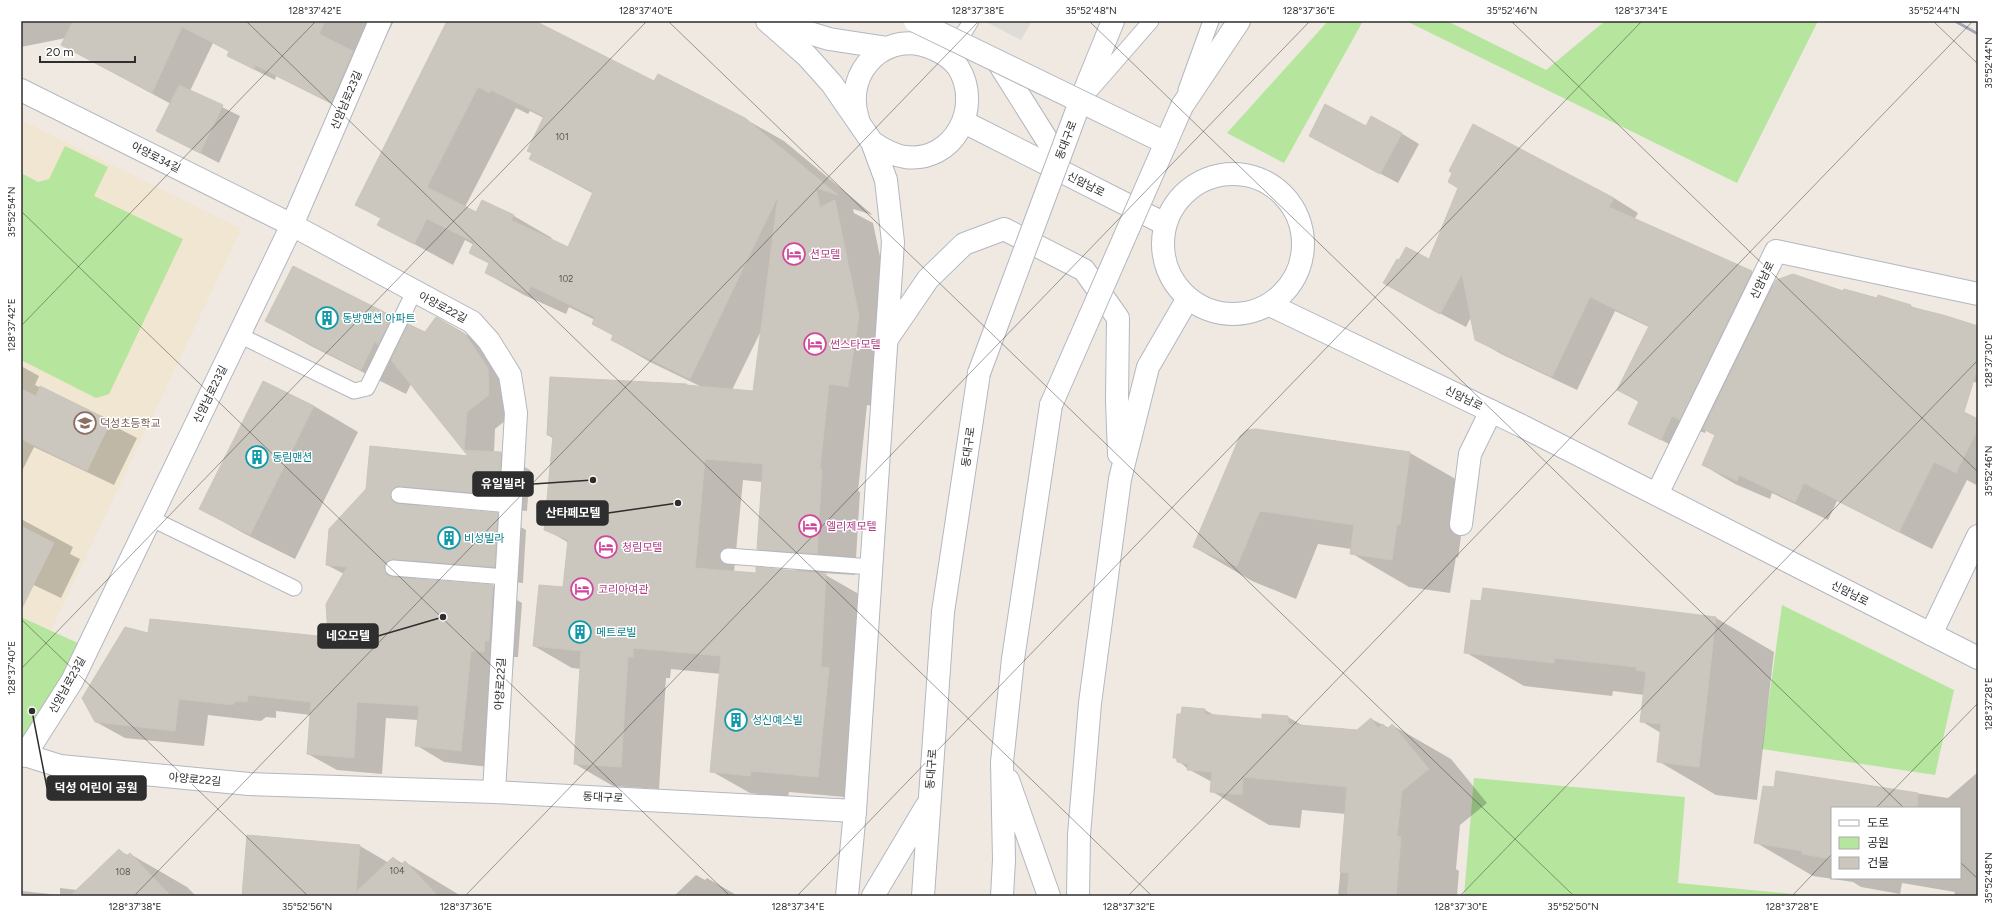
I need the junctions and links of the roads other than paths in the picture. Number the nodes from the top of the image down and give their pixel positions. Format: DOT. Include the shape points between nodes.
graph roads {
  1 [pos="380,21"];
  2 [pos="767,21"];
  3 [pos="771,21"];
  4 [pos="915,21"];
  5 [pos="971,21"];
  6 [pos="1113,21"];
  7 [pos="1150,21"];
  8 [pos="1211,21"];
  9 [pos="1239,21"];
  10 [pos="888,48"];
  11 [pos="950,60"];
  12 [pos="998,62"];
  13 [pos="21,90"];
  14 [pos="1080,102"];
  15 [pos="964,122"];
  16 [pos="866,134"];
  17 [pos="1166,143"];
  18 [pos="1059,159"];
  19 [pos="1165,224"];
  20 [pos="292,225"];
  21 [pos="414,292"];
  22 [pos="1978,294"];
  23 [pos="1188,298"];
  24 [pos="1270,305"];
  25 [pos="239,335"];
  26 [pos="886,340"];
  27 [pos="1491,411"];
  28 [pos="1120,479"];
  29 [pos="1657,494"];
  30 [pos="399,495"];
  31 [pos="510,505"];
  32 [pos="150,518"];
  33 [pos="1461,524"];
  34 [pos="1978,536"];
  35 [pos="728,556"];
  36 [pos="871,567"];
  37 [pos="393,568"];
  38 [pos="506,577"];
  39 [pos="294,588"];
  40 [pos="1931,634"];
  41 [pos="1978,658"];
  42 [pos="23,755"];
  43 [pos="1002,762"];
  44 [pos="494,792"];
  45 [pos="929,802"];
  46 [pos="855,811"];
  47 [pos="847,896"];
  48 [pos="874,896"];
  49 [pos="923,896"];
  50 [pos="1002,896"];
  51 [pos="1049,896"];
  52 [pos="1078,896"];
  1 -- 20 [label="main road, 신암남로23길"];
  2 -- 16 [label="main road" via="807,56 832,84"];
  3 -- 10 [label="main road" via="829,39"];
  4 -- 12 [label="main road, bridge"];
  5 -- 11 [label="lane"];
  6 -- 14 [label="main road, 동대구로"];
  7 -- 14 [label="lane"];
  8 -- 17 [label="lane, bridge"];
  9 -- 17 [label="main road, bridge" via="1182,106"];
  10 -- 11 [label="main road" via="906,43 926,45"];
  10 -- 16 [label="main road" via="871,58 860,74 854,92 855,110"];
  11 -- 15 [label="main road" via="966,83 968,103"];
  12 -- 14 [label="main road, bridge"];
  12 -- 18 [label="main road"];
  13 -- 20 [label="main road, 아양로34길"];
  14 -- 17 [label="main road, bridge"];
  14 -- 18 [label="main road, 동대구로, bridge"];
  15 -- 16 [label="main road" via="954,137 940,149 923,156 905,157 887,152"];
  15 -- 19 [label="main road, 신암남로"];
  16 -- 26 [label="main road" via="886,180 893,242"];
  17 -- 43 [label="main road, bridge" via="1051,405 1013,659"];
  18 -- 45 [label="main road, 동대구로, bridge" via="979,373 943,612"];
  19 -- 23 [label="main road" via="1162,248 1168,271"];
  19 -- 24 [label="main road" via="1175,203 1191,187 1212,177 1234,174 1249,176 1276,189 1292,206 1301,226 1304,249 1298,271 1287,290"];
  20 -- 21 [label="main road, 아양로22길"];
  20 -- 25 [label="main road, 신암남로23길"];
  21 -- 25 [label="lane" via="367,388 354,391"];
  21 -- 31 [label="main road, 아양로22길" via="472,322 489,341 510,375 516,413"];
  22 -- 29 [label="main road, 신암남로" via="1776,251"];
  23 -- 24 [label="main road" via="1200,306 1222,314 1247,314"];
  23 -- 28 [label="main road" via="1148,367"];
  24 -- 27 [label="main road, 신암남로"];
  25 -- 32 [label="main road, 신암남로23길"];
  26 -- 28 [label="main road" via="928,279 964,244 1004,229 1084,270 1118,318 1117,400"];
  26 -- 36 [label="main road"];
  27 -- 29 [label="main road, 신암남로"];
  27 -- 33 [label="main road" via="1470,454"];
  28 -- 52 [label="main road" via="1090,703 1079,836"];
  29 -- 40 [label="main road, 신암남로"];
  30 -- 31 [label="lane"];
  31 -- 38 [label="main road, 아양로22길"];
  32 -- 39 [label="lane"];
  32 -- 42 [label="main road, 신암남로23길" via="72,681"];
  34 -- 40 [label="main road"];
  35 -- 36 [label="lane"];
  36 -- 46 [label="main road"];
  37 -- 38 [label="lane"];
  38 -- 44 [label="main road, 아양로22길"];
  40 -- 41 [label="main road, 신암남로"];
  42 -- 44 [label="main road, 아양로22길" via="60,766 249,784"];
  43 -- 50 [label="main road"];
  43 -- 51 [label="main road"];
  44 -- 46 [label="main road, 동대구로"];
  45 -- 48 [label="main road"];
  45 -- 49 [label="main road, 동대구로"];
  46 -- 47 [label="main road"];
}
